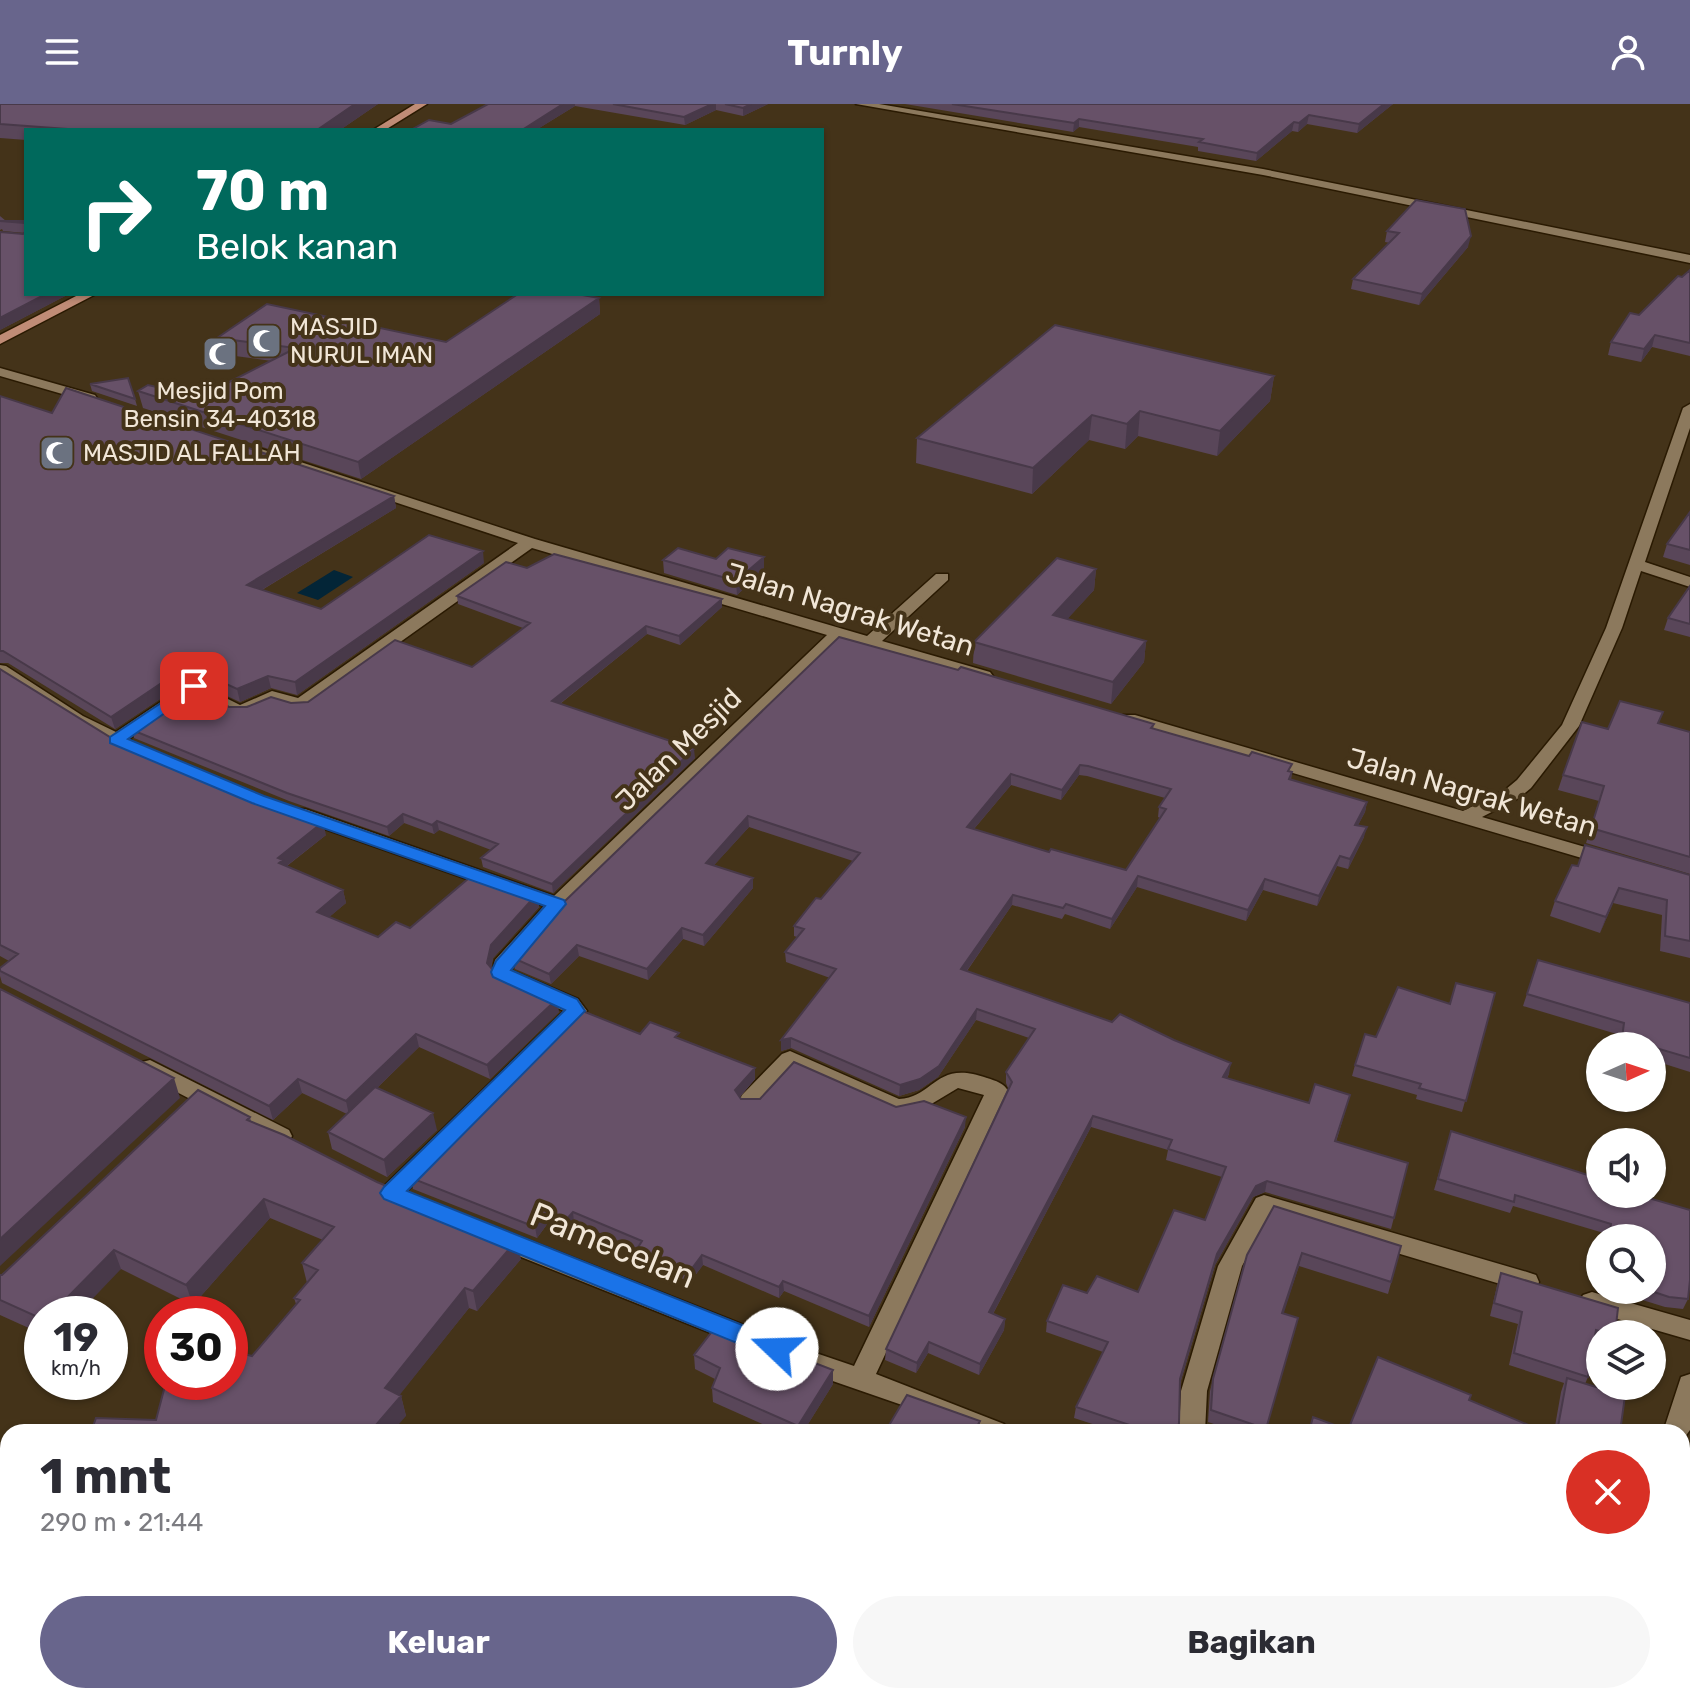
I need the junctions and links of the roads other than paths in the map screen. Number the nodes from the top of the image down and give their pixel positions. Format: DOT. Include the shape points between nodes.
graph roads {
  1 [pos="422,104"];
  2 [pos="861,104"];
  3 [pos="381,128"];
  4 [pos="1690,259"];
  5 [pos="86,296"];
  6 [pos="0,340"];
  7 [pos="0,372"];
  8 [pos="100,402"];
  9 [pos="1690,408"];
  10 [pos="235,445"];
  11 [pos="530,542"];
  12 [pos="1635,564"];
  13 [pos="942,577"];
  14 [pos="1690,582"];
  15 [pos="838,634"];
  16 [pos="871,642"];
  17 [pos="0,670"];
  18 [pos="999,681"];
  19 [pos="1119,716"];
  20 [pos="116,740"];
  21 [pos="153,756"];
  22 [pos="273,804"];
  23 [pos="1466,817"];
  24 [pos="1630,866"];
  25 [pos="557,904"];
  26 [pos="123,1054"];
  27 [pos="201,1095"];
  28 [pos="750,1101"];
  29 [pos="178,1117"];
  30 [pos="296,1144"];
  31 [pos="364,1179"];
  32 [pos="391,1193"];
  33 [pos="420,1205"];
  34 [pos="477,1228"];
  35 [pos="1546,1288"];
  36 [pos="1576,1297"];
  37 [pos="1690,1330"];
  38 [pos="763,1343"];
  39 [pos="791,1354"];
  40 [pos="860,1380"];
  41 [pos="1690,1385"];
  42 [pos="974,1424"];
  43 [pos="1192,1424"];
  44 [pos="1678,1424"];
  1 -- 3 [label="main road"];
  2 -- 4 [label="street" via="1263,172"];
  5 -- 6 [label="main road"];
  7 -- 8 [label="street"];
  9 -- 12 [label="street"];
  10 -- 11 [label="street, Jalan Nagrak Wetan"];
  11 -- 15 [label="street, Jalan Nagrak Wetan"];
  11 -- 20 [label="street" via="303,703 273,695 237,710 192,686"];
  12 -- 14 [label="street"];
  12 -- 23 [label="street" via="1614,628 1570,726 1524,784"];
  13 -- 16 [label="street"];
  15 -- 16 [label="street, Jalan Nagrak Wetan"];
  15 -- 25 [label="street, Jalan Mesjid"];
  16 -- 18 [label="street, Jalan Nagrak Wetan"];
  17 -- 20 [label="street"];
  19 -- 23 [label="street, Jalan Nagrak Wetan"];
  20 -- 21 [label="street"];
  22 -- 25 [label="street"];
  23 -- 24 [label="street, Jalan Nagrak Wetan"];
  25 -- 32 [label="street, Jalan Mesjid" via="500,972 576,1011"];
  26 -- 27 [label="street"];
  27 -- 29 [label="street"];
  27 -- 30 [label="street"];
  28 -- 40 [label="street" via="790,1059 897,1107 911,1106 959,1081 997,1091"];
  31 -- 32 [label="street"];
  32 -- 33 [label="street"];
  34 -- 38 [label="street, Pamecelan"];
  35 -- 43 [label="street" via="1264,1204 1230,1266 1194,1391"];
  36 -- 37 [label="street"];
  39 -- 40 [label="street"];
  40 -- 42 [label="street"];
  41 -- 44 [label="street"];
}
